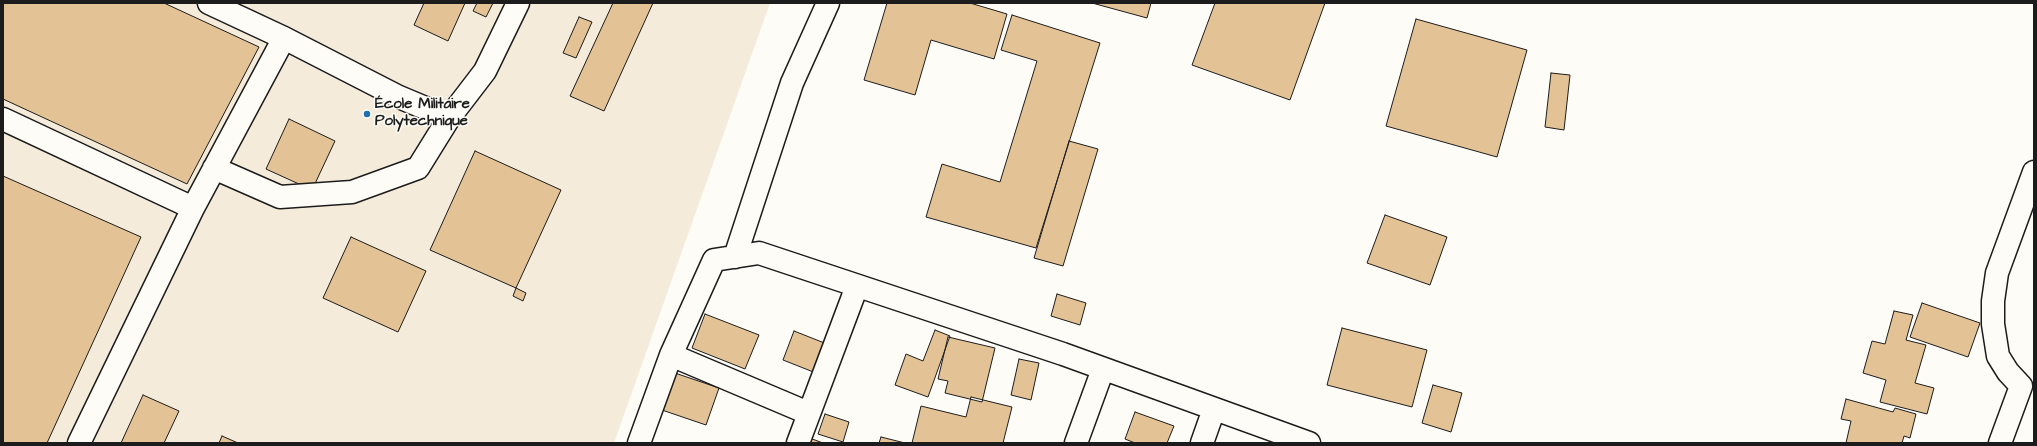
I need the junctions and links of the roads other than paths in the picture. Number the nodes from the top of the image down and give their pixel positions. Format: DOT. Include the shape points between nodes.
graph roads {
  1 [pos="209,3"];
  2 [pos="518,3"];
  3 [pos="828,3"];
  4 [pos="284,38"];
  5 [pos="449,118"];
  6 [pos="3,120"];
  7 [pos="214,168"];
  8 [pos="2034,172"];
  9 [pos="193,208"];
  10 [pos="735,257"];
  11 [pos="857,286"];
  12 [pos="671,355"];
  13 [pos="1103,369"];
  14 [pos="2027,388"];
  15 [pos="1214,409"];
  16 [pos="808,413"];
  17 [pos="79,443"];
  18 [pos="639,443"];
  19 [pos="798,443"];
  20 [pos="1076,443"];
  21 [pos="1202,443"];
  22 [pos="1309,443"];
  23 [pos="2000,443"];
  1 -- 4 [label="street"];
  2 -- 5 [label="street" via="485,71"];
  3 -- 10 [label="street" via="792,83"];
  4 -- 5 [label="street" via="399,97"];
  4 -- 7 [label="street"];
  5 -- 7 [label="street" via="418,168 352,192 280,197"];
  6 -- 9 [label="street"];
  7 -- 9 [label="street"];
  8 -- 14 [label="street" via="1997,273 1993,301 1993,324 1998,356 2008,372"];
  9 -- 17 [label="street"];
  10 -- 11 [label="street" via="759,253"];
  10 -- 12 [label="street" via="714,260"];
  11 -- 13 [label="street"];
  11 -- 16 [label="street"];
  12 -- 16 [label="street"];
  12 -- 18 [label="street"];
  13 -- 15 [label="street"];
  13 -- 20 [label="street"];
  14 -- 23 [label="street"];
  15 -- 21 [label="street"];
  15 -- 22 [label="street"];
  16 -- 19 [label="street"];
}
